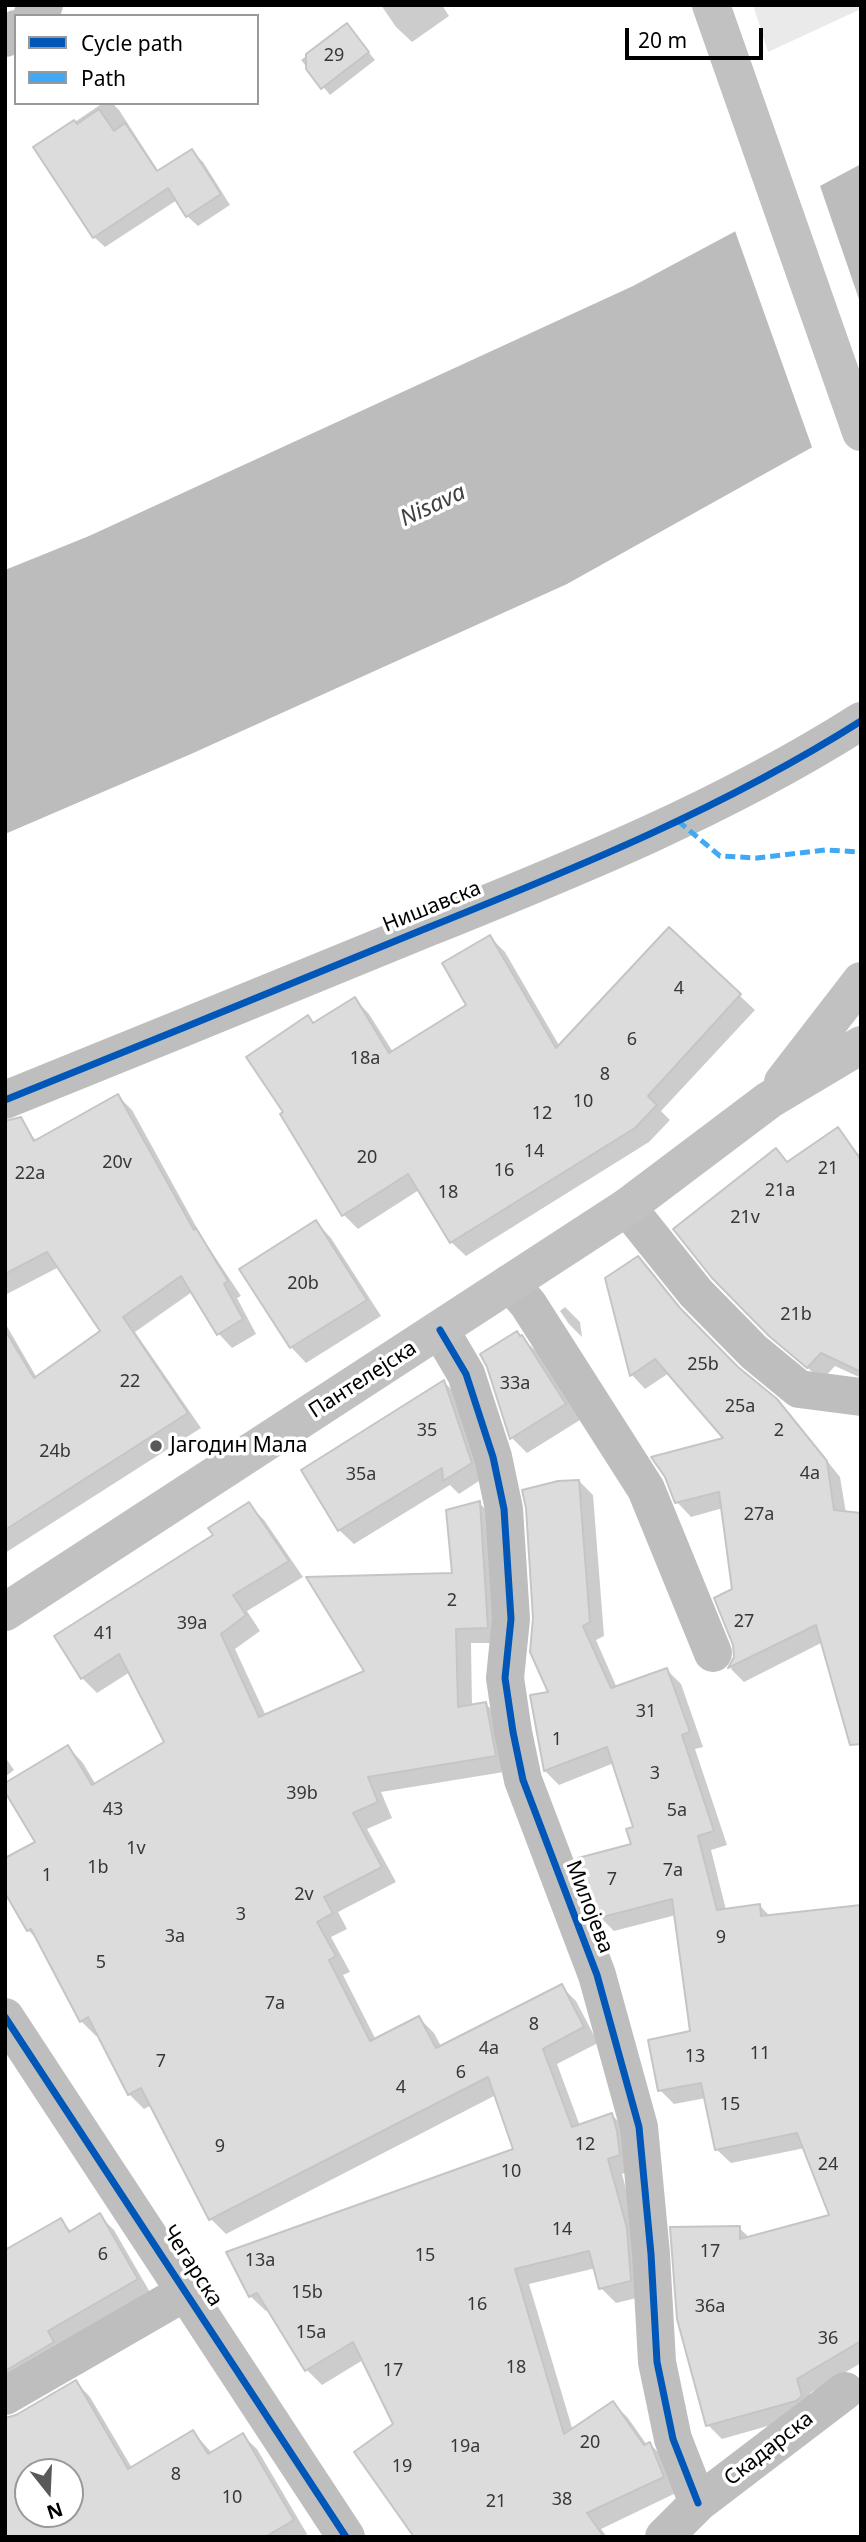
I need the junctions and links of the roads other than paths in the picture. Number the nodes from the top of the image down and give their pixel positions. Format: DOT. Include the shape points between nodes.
graph roads {
  1 [pos="711,5"];
  2 [pos="861,432"];
  3 [pos="861,721"];
  4 [pos="861,981"];
  5 [pos="861,1045"];
  6 [pos="5,1100"];
  7 [pos="769,1100"];
  8 [pos="627,1207"];
  9 [pos="510,1283"];
  10 [pos="440,1329"];
  11 [pos="861,1397"];
  12 [pos="5,1612"];
  13 [pos="712,1653"];
  14 [pos="5,2017"];
  15 [pos="187,2291"];
  16 [pos="845,2391"];
  17 [pos="5,2396"];
  18 [pos="698,2503"];
  19 [pos="346,2537"];
  20 [pos="664,2537"];
  1 -- 2 [label="main road"];
  3 -- 6 [label="street, Нишавска" via="661,830"];
  4 -- 7 [label="main road, Пантелејска"];
  5 -- 7 [label="main road, Пантелејска"];
  7 -- 8 [label="main road, Пантелејска"];
  8 -- 9 [label="main road, Пантелејска"];
  8 -- 11 [label="street" via="696,1293 799,1390"];
  9 -- 10 [label="main road, Пантелејска"];
  9 -- 13 [label="street" via="646,1489"];
  10 -- 12 [label="main road, Пантелејска"];
  10 -- 18 [label="street, Милојева" via="466,1374 493,1457 504,1509 511,1619 505,1678 513,1732 523,1780 597,1975 639,2127 657,2362 674,2439"];
  14 -- 15 [label="street, Чегарска"];
  15 -- 17 [label="street"];
  15 -- 19 [label="street, Чегарска"];
  16 -- 18 [label="street, Скадарска"];
  18 -- 20 [label="street, Скадарска"];
}
